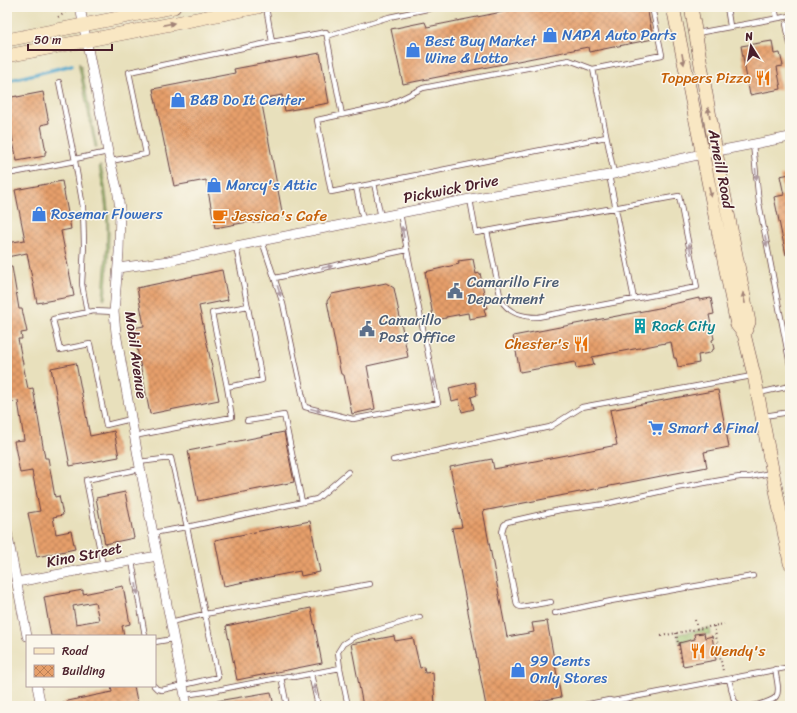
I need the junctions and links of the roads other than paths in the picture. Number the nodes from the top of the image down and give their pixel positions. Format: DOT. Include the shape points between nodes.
graph roads {
  1 [pos="80,7"];
  2 [pos="174,7"];
  3 [pos="258,7"];
  4 [pos="266,7"];
  5 [pos="437,7"];
  6 [pos="652,7"];
  7 [pos="673,7"];
  8 [pos="691,7"];
  9 [pos="727,7"];
  10 [pos="775,7"];
  11 [pos="790,16"];
  12 [pos="777,18"];
  13 [pos="790,22"];
  14 [pos="83,25"];
  15 [pos="730,26"];
  16 [pos="696,33"];
  17 [pos="327,36"];
  18 [pos="7,40"];
  19 [pos="86,40"];
  20 [pos="272,42"];
  21 [pos="790,44"];
  22 [pos="7,56"];
  23 [pos="593,69"];
  24 [pos="59,82"];
  25 [pos="342,115"];
  26 [pos="606,137"];
  27 [pos="790,137"];
  28 [pos="753,144"];
  29 [pos="716,152"];
  30 [pos="702,154"];
  31 [pos="110,157"];
  32 [pos="75,160"];
  33 [pos="14,173"];
  34 [pos="612,174"];
  35 [pos="374,184"];
  36 [pos="356,187"];
  37 [pos="470,199"];
  38 [pos="616,208"];
  39 [pos="400,213"];
  40 [pos="381,218"];
  41 [pos="364,221"];
  42 [pos="487,231"];
  43 [pos="262,241"];
  44 [pos="236,246"];
  45 [pos="407,250"];
  46 [pos="118,268"];
  47 [pos="275,278"];
  48 [pos="634,299"];
  49 [pos="248,306"];
  50 [pos="87,312"];
  51 [pos="114,312"];
  52 [pos="744,334"];
  53 [pos="790,365"];
  54 [pos="754,375"];
  55 [pos="790,386"];
  56 [pos="227,387"];
  57 [pos="758,393"];
  58 [pos="790,412"];
  59 [pos="762,416"];
  60 [pos="131,419"];
  61 [pos="247,421"];
  62 [pos="134,436"];
  63 [pos="393,460"];
  64 [pos="140,466"];
  65 [pos="348,472"];
  66 [pos="773,473"];
  67 [pos="302,502"];
  68 [pos="187,527"];
  69 [pos="7,532"];
  70 [pos="152,533"];
  71 [pos="157,556"];
  72 [pos="790,559"];
  73 [pos="132,560"];
  74 [pos="103,566"];
  75 [pos="753,576"];
  76 [pos="17,582"];
  77 [pos="370,584"];
  78 [pos="551,602"];
  79 [pos="555,613"];
  80 [pos="205,614"];
  81 [pos="420,617"];
  82 [pos="170,622"];
  83 [pos="27,635"];
  84 [pos="145,635"];
  85 [pos="173,639"];
  86 [pos="156,642"];
  87 [pos="790,667"];
  88 [pos="340,668"];
  89 [pos="775,669"];
  90 [pos="311,674"];
  91 [pos="282,677"];
  92 [pos="729,679"];
  93 [pos="183,686"];
  94 [pos="37,687"];
  95 [pos="155,687"];
  96 [pos="184,695"];
  97 [pos="41,706"];
  98 [pos="187,706"];
  99 [pos="287,706"];
  100 [pos="318,706"];
  101 [pos="348,706"];
  102 [pos="579,706"];
  103 [pos="739,706"];
  104 [pos="753,706"];
  1 -- 14 [label="street, Mobil Avenue"];
  2 -- 14 [label="main road"];
  19 -- 3 [label="main road, one-way"];
  4 -- 20 [label="lane"];
  5 -- 17 [label="lane" via="389,17"];
  6 -- 23 [label="lane" via="662,55"];
  7 -- 30 [label="main road, Arneill Road, one-way"];
  8 -- 16 [label="main road, Arneill Road"];
  9 -- 15 [label="lane"];
  10 -- 12 [label="lane"];
  11 -- 12 [label="lane"];
  12 -- 15 [label="lane"];
  13 -- 21 [label="lane" via="786,24"];
  14 -- 18 [label="main road"];
  14 -- 19 [label="street, Mobil Avenue"];
  15 -- 16 [label="lane"];
  29 -- 16 [label="main road, Arneill Road, one-way"];
  17 -- 20 [label="lane" via="326,32"];
  17 -- 25 [label="lane"];
  19 -- 22 [label="main road"];
  19 -- 31 [label="street, Mobil Avenue"];
  20 -- 31 [label="lane" via="129,72 146,154"];
  23 -- 25 [label="lane" via="569,60 423,88 388,105"];
  23 -- 26 [label="lane"];
  24 -- 32 [label="lane"];
  25 -- 36 [label="lane" via="317,120 318,127 332,192"];
  26 -- 34 [label="lane"];
  26 -- 35 [label="lane"];
  27 -- 28 [label="street, Pickwick Drive"];
  28 -- 29 [label="street, Pickwick Drive"];
  28 -- 53 [label="lane, one-way" via="759,203"];
  29 -- 30 [label="street, Pickwick Drive"];
  52 -- 29 [label="main road, Arneill Road, one-way" via="749,322"];
  30 -- 34 [label="street, Pickwick Drive"];
  30 -- 52 [label="main road, Arneill Road, one-way" via="737,324"];
  31 -- 32 [label="lane"];
  31 -- 46 [label="street, Mobil Avenue" via="120,209"];
  32 -- 33 [label="lane"];
  32 -- 50 [label="lane" via="84,219 82,284"];
  34 -- 37 [label="street, Pickwick Drive"];
  34 -- 38 [label="lane"];
  35 -- 36 [label="lane"];
  35 -- 40 [label="lane"];
  36 -- 41 [label="lane"];
  37 -- 39 [label="street, Pickwick Drive"];
  37 -- 42 [label="lane" via="476,233"];
  38 -- 42 [label="lane"];
  38 -- 48 [label="lane"];
  48 -- 38 [label="lane, one-way" via="697,287 679,196"];
  39 -- 40 [label="street, Pickwick Drive"];
  45 -- 39 [label="lane, one-way"];
  40 -- 41 [label="street, Pickwick Drive"];
  41 -- 43 [label="street, Pickwick Drive"];
  42 -- 48 [label="lane" via="501,300 517,314 538,317"];
  43 -- 44 [label="street, Pickwick Drive"];
  43 -- 47 [label="lane"];
  44 -- 46 [label="street, Pickwick Drive" via="168,261"];
  44 -- 49 [label="lane"];
  47 -- 45 [label="lane, one-way"];
  47 -- 45 [label="lane, one-way" via="305,407 353,419 438,403"];
  46 -- 51 [label="street, Mobil Avenue"];
  49 -- 56 [label="lane" via="262,380"];
  49 -- 56 [label="lane" via="212,313"];
  50 -- 51 [label="lane"];
  50 -- 60 [label="lane" via="53,319 60,350 90,344 106,425"];
  51 -- 60 [label="street, Mobil Avenue"];
  52 -- 54 [label="main road, Arneill Road"];
  54 -- 57 [label="main road, Arneill Road"];
  54 -- 63 [label="lane" via="582,407 550,427"];
  55 -- 57 [label="lane"];
  56 -- 62 [label="lane" via="232,417"];
  57 -- 59 [label="main road, Arneill Road"];
  58 -- 59 [label="lane"];
  59 -- 66 [label="main road, Arneill Road"];
  60 -- 62 [label="street, Mobil Avenue"];
  61 -- 67 [label="lane" via="284,415"];
  62 -- 64 [label="street, Mobil Avenue"];
  64 -- 68 [label="lane" via="171,458"];
  64 -- 70 [label="street, Mobil Avenue"];
  64 -- 74 [label="lane" via="86,480"];
  65 -- 67 [label="lane" via="316,499"];
  66 -- 72 [label="main road, Arneill Road"];
  66 -- 78 [label="lane" via="676,488 507,522 502,532 518,606"];
  67 -- 68 [label="lane"];
  68 -- 70 [label="lane"];
  68 -- 80 [label="lane"];
  69 -- 76 [label="street"];
  70 -- 71 [label="street, Mobil Avenue"];
  71 -- 73 [label="street, Kino Street"];
  71 -- 82 [label="street, Mobil Avenue"];
  73 -- 74 [label="street, Kino Street"];
  73 -- 84 [label="lane, one-way"];
  74 -- 76 [label="street, Kino Street"];
  75 -- 79 [label="lane"];
  76 -- 83 [label="street"];
  77 -- 80 [label="lane"];
  80 -- 82 [label="lane"];
  80 -- 93 [label="lane" via="218,678"];
  81 -- 88 [label="lane" via="354,637 343,644 338,652"];
  82 -- 85 [label="street, Mobil Avenue"];
  85 -- 86 [label="lane"];
  85 -- 93 [label="street, Mobil Avenue"];
  87 -- 89 [label="lane"];
  88 -- 90 [label="lane"];
  88 -- 101 [label="lane"];
  89 -- 92 [label="lane"];
  89 -- 104 [label="lane" via="778,695 770,702"];
  90 -- 91 [label="lane"];
  100 -- 90 [label="lane, one-way"];
  91 -- 96 [label="lane"];
  91 -- 99 [label="lane"];
  92 -- 102 [label="lane"];
  92 -- 103 [label="lane" via="734,700"];
  93 -- 95 [label="lane" via="162,690"];
  93 -- 96 [label="street, Mobil Avenue"];
  94 -- 97 [label="street"];
  96 -- 98 [label="street, Mobil Avenue"];
}
